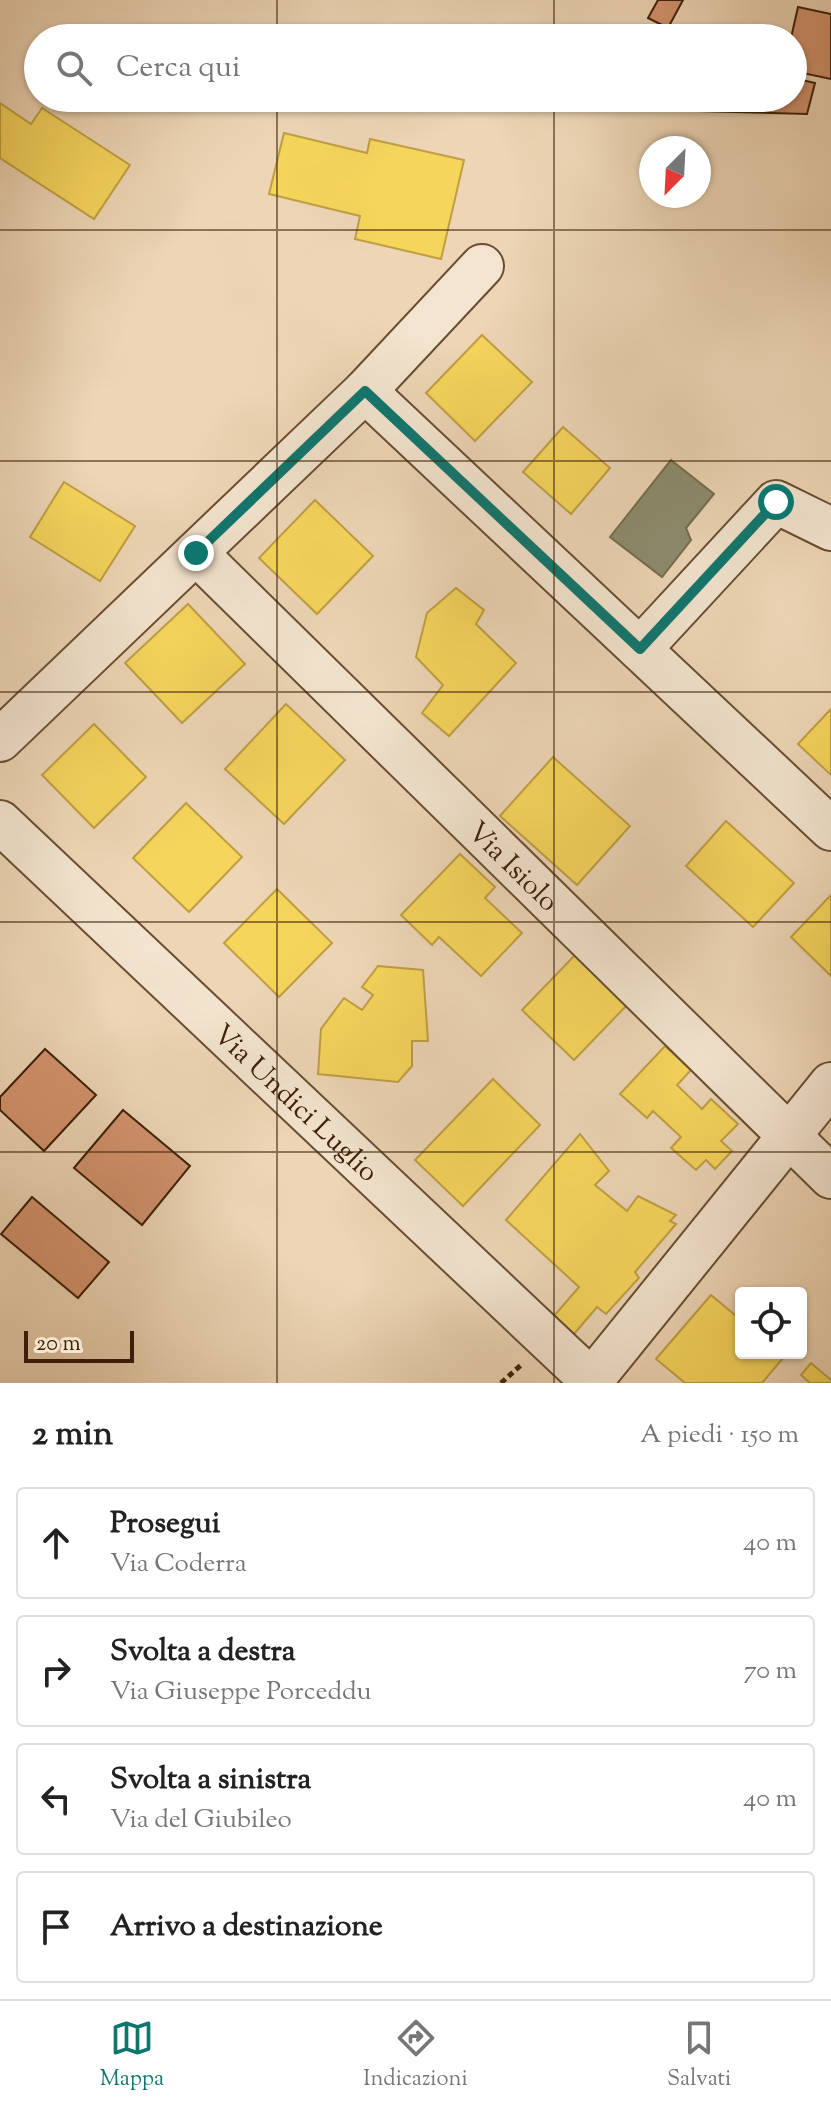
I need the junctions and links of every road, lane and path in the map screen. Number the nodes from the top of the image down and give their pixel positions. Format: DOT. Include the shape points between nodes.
graph roads {
  1 [pos="482,266"];
  2 [pos="365,391"];
  3 [pos="831,529"];
  4 [pos="196,553"];
  5 [pos="640,649"];
  6 [pos="0,740"];
  7 [pos="0,822"];
  8 [pos="831,829"];
  9 [pos="831,1084"];
  10 [pos="787,1137"];
  11 [pos="831,1177"];
  12 [pos="592,1382"];
  1 -- 2 [label="street"];
  2 -- 4 [label="street"];
  2 -- 5 [label="street"];
  3 -- 5 [label="street" via="776,502"];
  4 -- 6 [label="street"];
  4 -- 10 [label="street, Via Isiolo"];
  5 -- 8 [label="street"];
  7 -- 12 [label="street, Via Undici Luglio"];
  9 -- 10 [label="street"];
  10 -- 11 [label="street, Via Isiolo"];
  10 -- 12 [label="street"];
}
